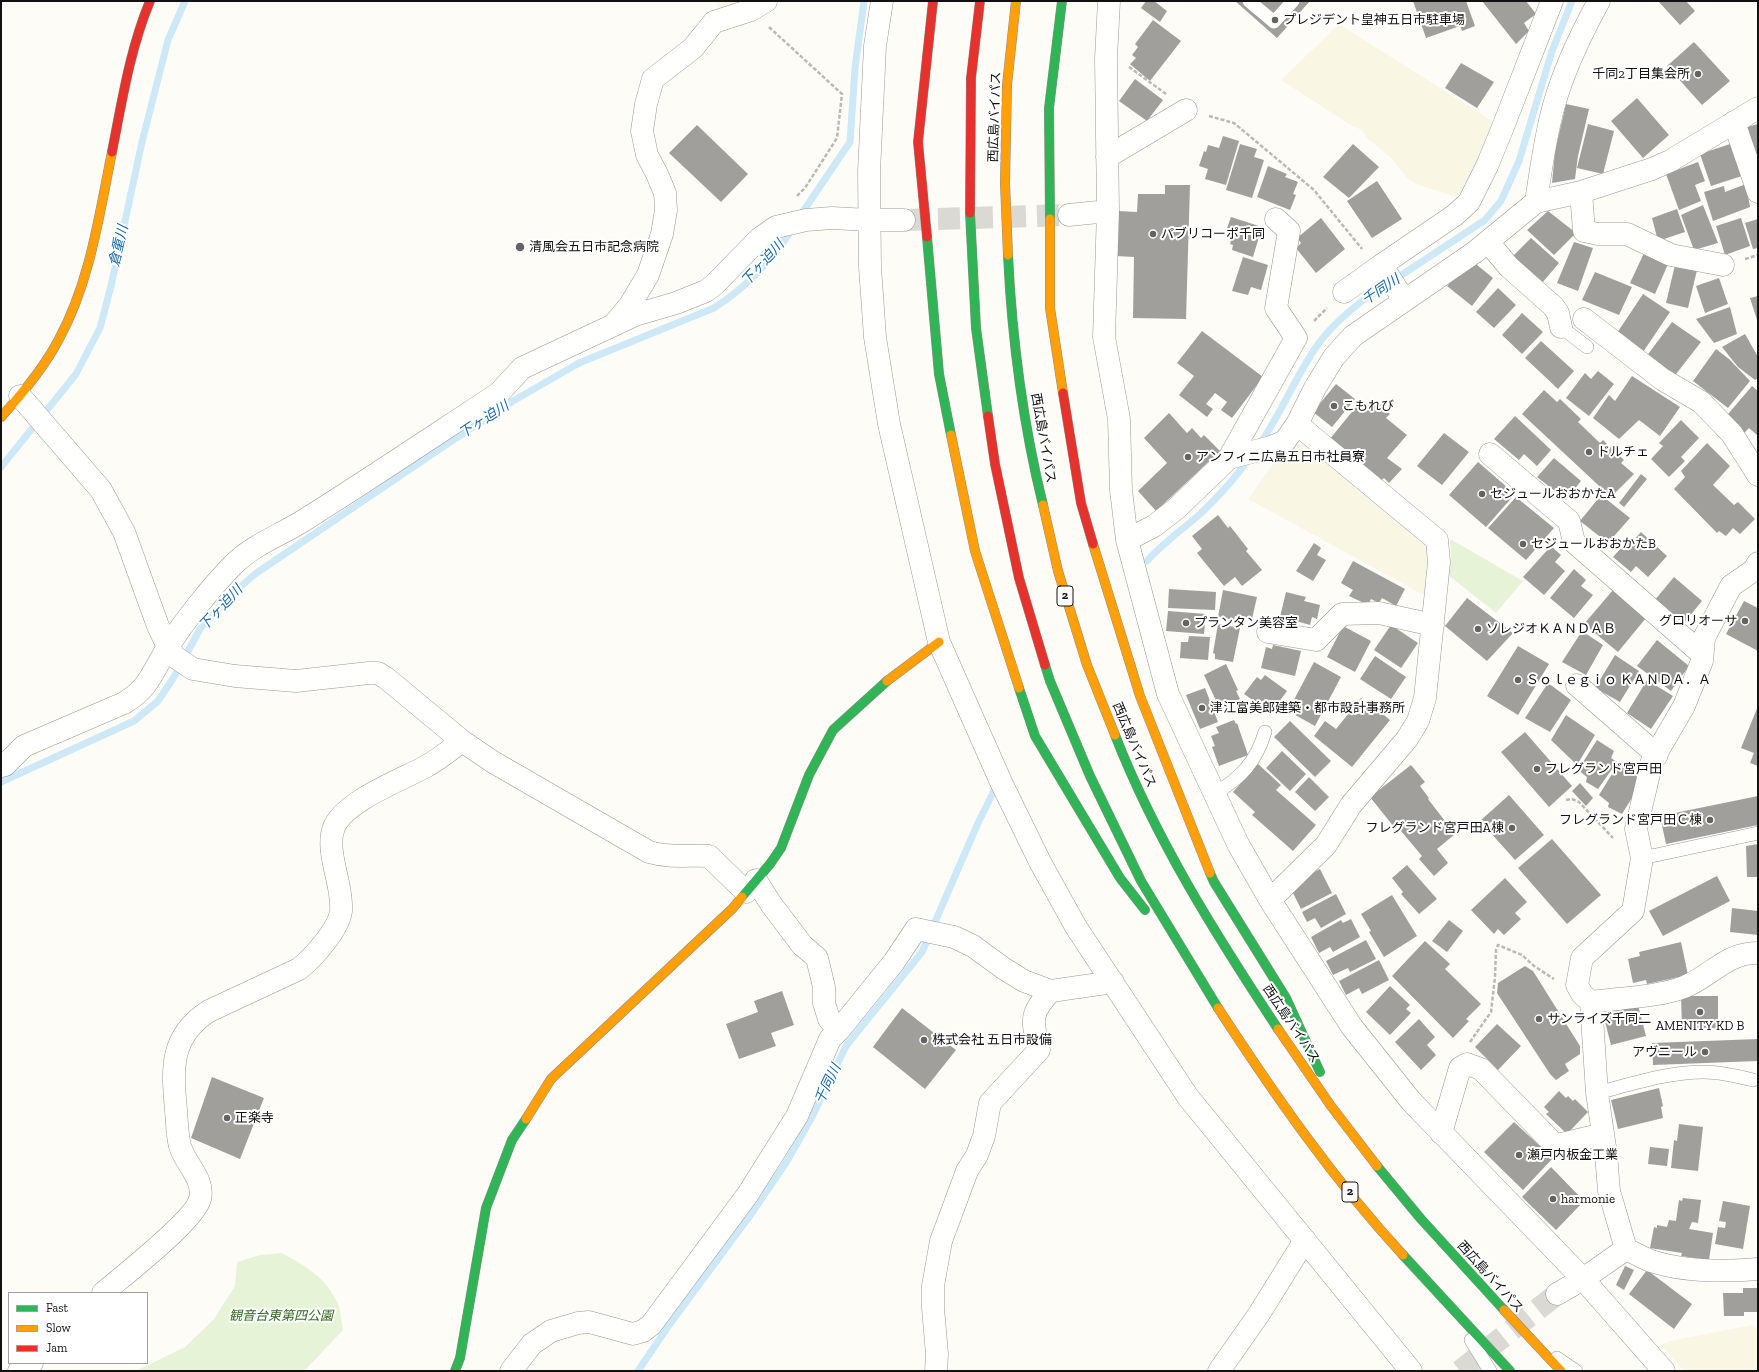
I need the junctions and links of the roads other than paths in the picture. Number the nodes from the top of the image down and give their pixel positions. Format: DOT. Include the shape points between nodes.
graph roads {
  1 [pos="150,1"];
  2 [pos="882,1"];
  3 [pos="933,1"];
  4 [pos="980,1"];
  5 [pos="1016,1"];
  6 [pos="1062,1"];
  7 [pos="1109,1"];
  8 [pos="1249,1"];
  9 [pos="1293,1"];
  10 [pos="1552,1"];
  11 [pos="1598,1"];
  12 [pos="758,5"];
  13 [pos="1758,108"];
  14 [pos="1186,110"];
  15 [pos="1734,122"];
  16 [pos="1107,157"];
  17 [pos="1581,192"];
  18 [pos="1758,192"];
  19 [pos="1536,202"];
  20 [pos="1108,211"];
  21 [pos="1069,215"];
  22 [pos="869,220"];
  23 [pos="904,220"];
  24 [pos="1276,220"];
  25 [pos="1488,242"];
  26 [pos="1724,265"];
  27 [pos="1380,268"];
  28 [pos="1344,292"];
  29 [pos="1401,296"];
  30 [pos="1584,319"];
  31 [pos="612,326"];
  32 [pos="1561,328"];
  33 [pos="1587,347"];
  34 [pos="18,411"];
  35 [pos="1297,424"];
  36 [pos="1490,454"];
  37 [pos="1235,457"];
  38 [pos="1758,475"];
  39 [pos="1127,540"];
  40 [pos="1757,569"];
  41 [pos="1433,625"];
  42 [pos="1268,632"];
  43 [pos="939,642"];
  44 [pos="171,652"];
  45 [pos="1702,654"];
  46 [pos="1577,685"];
  47 [pos="1265,732"];
  48 [pos="462,741"];
  49 [pos="1657,755"];
  50 [pos="1,766"];
  51 [pos="1214,794"];
  52 [pos="1758,833"];
  53 [pos="1642,858"];
  54 [pos="751,886"];
  55 [pos="1270,900"];
  56 [pos="1148,915"];
  57 [pos="1163,934"];
  58 [pos="1758,953"];
  59 [pos="1113,982"];
  60 [pos="1051,990"];
  61 [pos="1585,996"];
  62 [pos="1211,997"];
  63 [pos="839,1030"];
  64 [pos="1753,1080"];
  65 [pos="1597,1093"];
  66 [pos="1344,1124"];
  67 [pos="1441,1133"];
  68 [pos="1603,1134"];
  69 [pos="1305,1240"];
  70 [pos="1626,1249"];
  71 [pos="1758,1268"];
  72 [pos="1583,1280"];
  73 [pos="105,1292"];
  74 [pos="1557,1294"];
  75 [pos="1453,1310"];
  76 [pos="1528,1337"];
  77 [pos="30,1364"];
  78 [pos="19,1371"];
  79 [pos="455,1371"];
  80 [pos="510,1371"];
  81 [pos="936,1371"];
  82 [pos="1219,1371"];
  83 [pos="1411,1371"];
  84 [pos="1490,1371"];
  85 [pos="1510,1371"];
  86 [pos="1561,1371"];
  87 [pos="1576,1371"];
  88 [pos="1664,1371"];
  1 -- 34 [label="main road" via="139,25 129,66 84,280 60,339"];
  2 -- 22 [label="street" via="875,46 869,134"];
  3 -- 56 [label="main road" via="918,142 939,374 975,551 1036,736 1120,878"];
  4 -- 62 [label="main road, 西広島バイパス / 2" via="971,78 969,194 976,328 995,464 1019,578 1050,681 1090,776 1141,881"];
  5 -- 66 [label="main road, 西広島バイパス / 2" via="1007,83 1005,198 1013,329 1032,460 1056,569 1089,671 1123,757 1164,844 1218,936"];
  6 -- 66 [label="main road, 2" via="1049,108 1050,308 1081,503 1140,696 1214,882 1286,998"];
  7 -- 16 [label="street" via="1106,58"];
  8 -- 9 [label="lane" via="1274,22"];
  10 -- 27 [label="street" via="1487,166 1469,202 1455,215"];
  11 -- 19 [label="street" via="1570,58 1554,103 1545,141"];
  12 -- 31 [label="street" via="714,22 693,48 653,79 642,132 647,155 665,193 666,210 662,234 648,275 630,305"];
  13 -- 15 [label="street"];
  14 -- 16 [label="street"];
  15 -- 17 [label="street" via="1664,164"];
  15 -- 18 [label="street"];
  16 -- 20 [label="street"];
  17 -- 19 [label="street"];
  17 -- 26 [label="street" via="1584,231 1598,234 1628,234 1671,254"];
  19 -- 25 [label="street"];
  20 -- 21 [label="street"];
  20 -- 39 [label="street" via="1104,337 1119,419 1121,490"];
  22 -- 23 [label="street"];
  22 -- 31 [label="street" via="832,218 806,220 776,227 759,239 706,291 634,315"];
  22 -- 43 [label="street" via="876,337 889,424"];
  24 -- 37 [label="street" via="1289,231 1276,308 1296,338"];
  25 -- 29 [label="street"];
  25 -- 32 [label="street" via="1509,267 1553,306"];
  27 -- 28 [label="street"];
  27 -- 29 [label="street"];
  29 -- 35 [label="street" via="1353,336 1334,358"];
  30 -- 38 [label="street" via="1662,379 1701,402 1732,434"];
  31 -- 44 [label="street" via="522,368 499,393 304,520 254,548 234,563 208,594"];
  32 -- 33 [label="lane"];
  34 -- 44 [label="street" via="101,490 124,532 158,626"];
  35 -- 37 [label="street" via="1285,441"];
  35 -- 41 [label="street" via="1437,540 1439,562"];
  36 -- 45 [label="street" via="1569,520 1574,542"];
  37 -- 39 [label="street" via="1154,526"];
  39 -- 51 [label="street" via="1168,694"];
  40 -- 45 [label="street" via="1731,586 1704,638"];
  41 -- 42 [label="street" via="1379,613 1342,614 1316,640"];
  41 -- 55 [label="street" via="1425,698 1418,721 1407,739 1351,805 1326,845"];
  43 -- 54 [label="main road" via="880,686 833,730 809,775 781,848"];
  43 -- 59 [label="street" via="1001,782 1040,862 1076,927"];
  44 -- 48 [label="street" via="193,669 235,676 296,682 378,673"];
  44 -- 50 [label="street" via="136,696 24,746"];
  45 -- 49 [label="street" via="1702,661 1684,706"];
  46 -- 49 [label="street"];
  47 -- 51 [label="lane" via="1251,763 1230,785"];
  48 -- 54 [label="street" via="493,762 639,847 661,856 709,856"];
  48 -- 73 [label="street" via="424,767 370,794 343,815 335,826 331,841 341,895 341,913 337,924 308,962 299,969 197,1018 178,1045 173,1081 180,1146 200,1184 200,1198 195,1210 165,1241"];
  49 -- 53 [label="street" via="1652,762 1636,829"];
  51 -- 55 [label="street" via="1238,844"];
  52 -- 53 [label="lane"];
  53 -- 61 [label="street" via="1633,911 1582,958 1577,985"];
  54 -- 63 [label="street" via="771,904 802,944 817,958 824,987 824,1003 829,1019"];
  54 -- 79 [label="main road" via="732,909 551,1079 512,1140 486,1208 460,1358"];
  55 -- 67 [label="street" via="1352,1027 1411,1101"];
  57 -- 62 [label="main road, 2"];
  58 -- 61 [label="street" via="1730,959 1685,987 1670,992"];
  59 -- 60 [label="street"];
  59 -- 69 [label="street" via="1188,1097"];
  60 -- 63 [label="street" via="1024,980 954,937 916,929 894,962"];
  60 -- 81 [label="street" via="1036,1009 1034,1022 1039,1050 990,1103 978,1155 967,1171 942,1241 933,1286"];
  61 -- 65 [label="street"];
  62 -- 75 [label="main road, 西広島バイパス / 2" via="1262,1076 1326,1163 1394,1245"];
  63 -- 80 [label="street" via="830,1039 797,1116 748,1194 651,1325 633,1334 589,1322 551,1331 532,1344"];
  64 -- 65 [label="lane" via="1704,1072 1657,1078"];
  65 -- 68 [label="street"];
  66 -- 76 [label="main road, 西広島バイパス / 2" via="1417,1215"];
  67 -- 68 [label="street" via="1460,1068 1467,1064 1481,1069 1553,1143 1562,1144"];
  67 -- 72 [label="street"];
  68 -- 70 [label="street" via="1609,1191"];
  69 -- 82 [label="street" via="1259,1314"];
  69 -- 83 [label="street"];
  70 -- 71 [label="street" via="1650,1260 1684,1268 1715,1271"];
  70 -- 72 [label="street"];
  72 -- 74 [label="street"];
  72 -- 88 [label="street"];
  75 -- 84 [label="lane"];
  75 -- 85 [label="main road, 西広島バイパス / 2"];
  76 -- 86 [label="main road, 西広島バイパス / 2"];
  76 -- 87 [label="lane"];
  77 -- 78 [label="street"];
}
